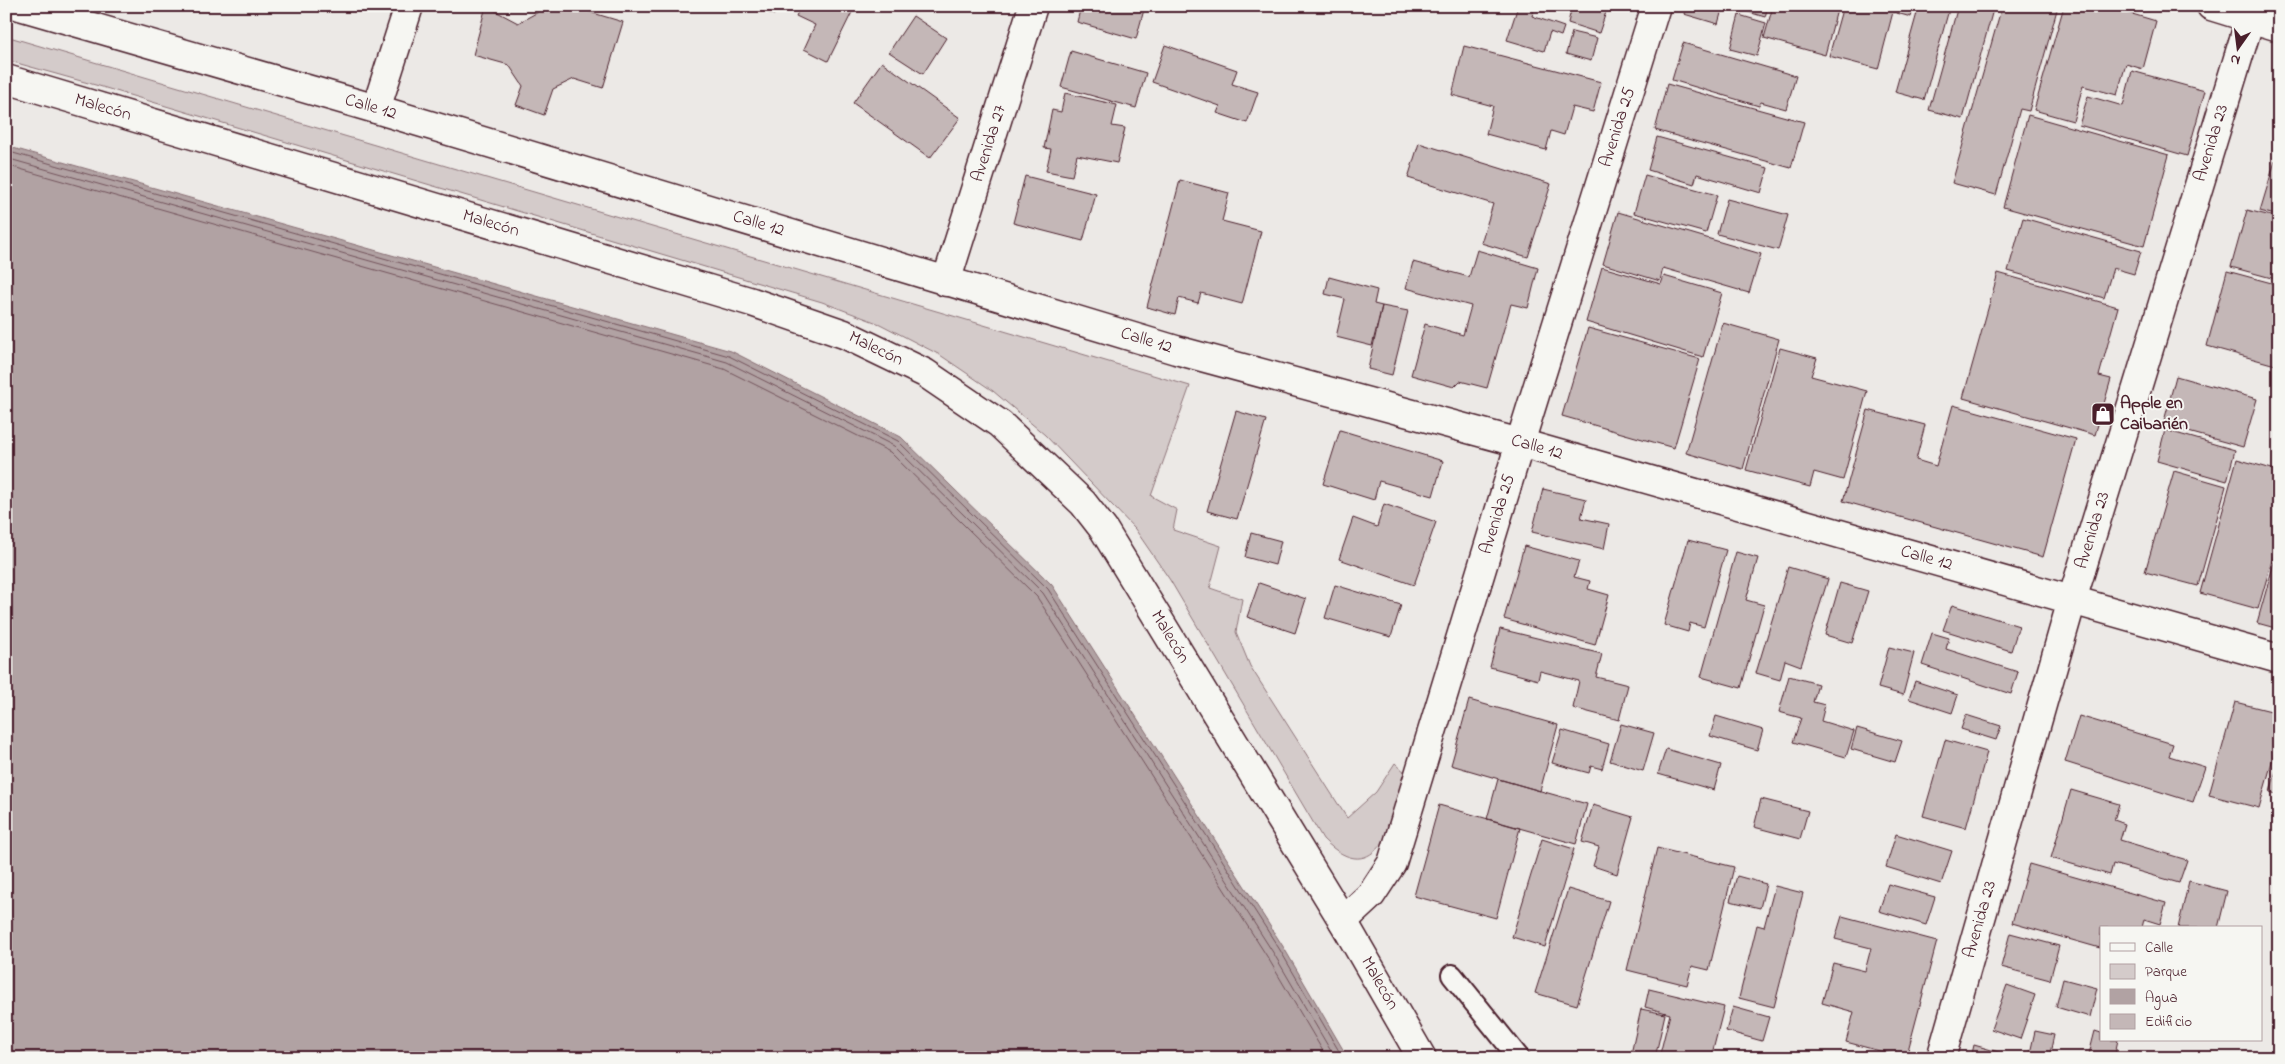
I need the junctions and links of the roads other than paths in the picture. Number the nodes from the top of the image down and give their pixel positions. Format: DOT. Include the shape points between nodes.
graph roads {
  1 [pos="20,6"];
  2 [pos="409,6"];
  3 [pos="1033,6"];
  4 [pos="1656,6"];
  5 [pos="2211,6"];
  6 [pos="2252,12"];
  7 [pos="2279,27"];
  8 [pos="6,80"];
  9 [pos="376,109"];
  10 [pos="946,282"];
  11 [pos="1520,443"];
  12 [pos="2072,600"];
  13 [pos="2279,659"];
  14 [pos="1343,921"];
  15 [pos="1452,975"];
  16 [pos="1422,1058"];
  17 [pos="1519,1058"];
  18 [pos="1942,1058"];
  1 -- 9 [label="street, Calle 12"];
  2 -- 9 [label="street"];
  3 -- 10 [label="street, Avenida 27"];
  4 -- 11 [label="street, Avenida 25"];
  5 -- 6 [label="street"];
  6 -- 7 [label="street"];
  6 -- 12 [label="street, Avenida 23"];
  8 -- 14 [label="street, Malecón" via="752,302 844,334 926,373 1000,424 1083,503 1104,530"];
  9 -- 10 [label="street, Calle 12"];
  10 -- 11 [label="street, Calle 12" via="1176,350"];
  11 -- 12 [label="street, Calle 12"];
  11 -- 14 [label="street, Avenida 25" via="1392,863 1371,895"];
  12 -- 13 [label="street, Calle 12"];
  12 -- 18 [label="street, Avenida 23"];
  14 -- 16 [label="street, Malecón"];
  15 -- 17 [label="lane"];
}
